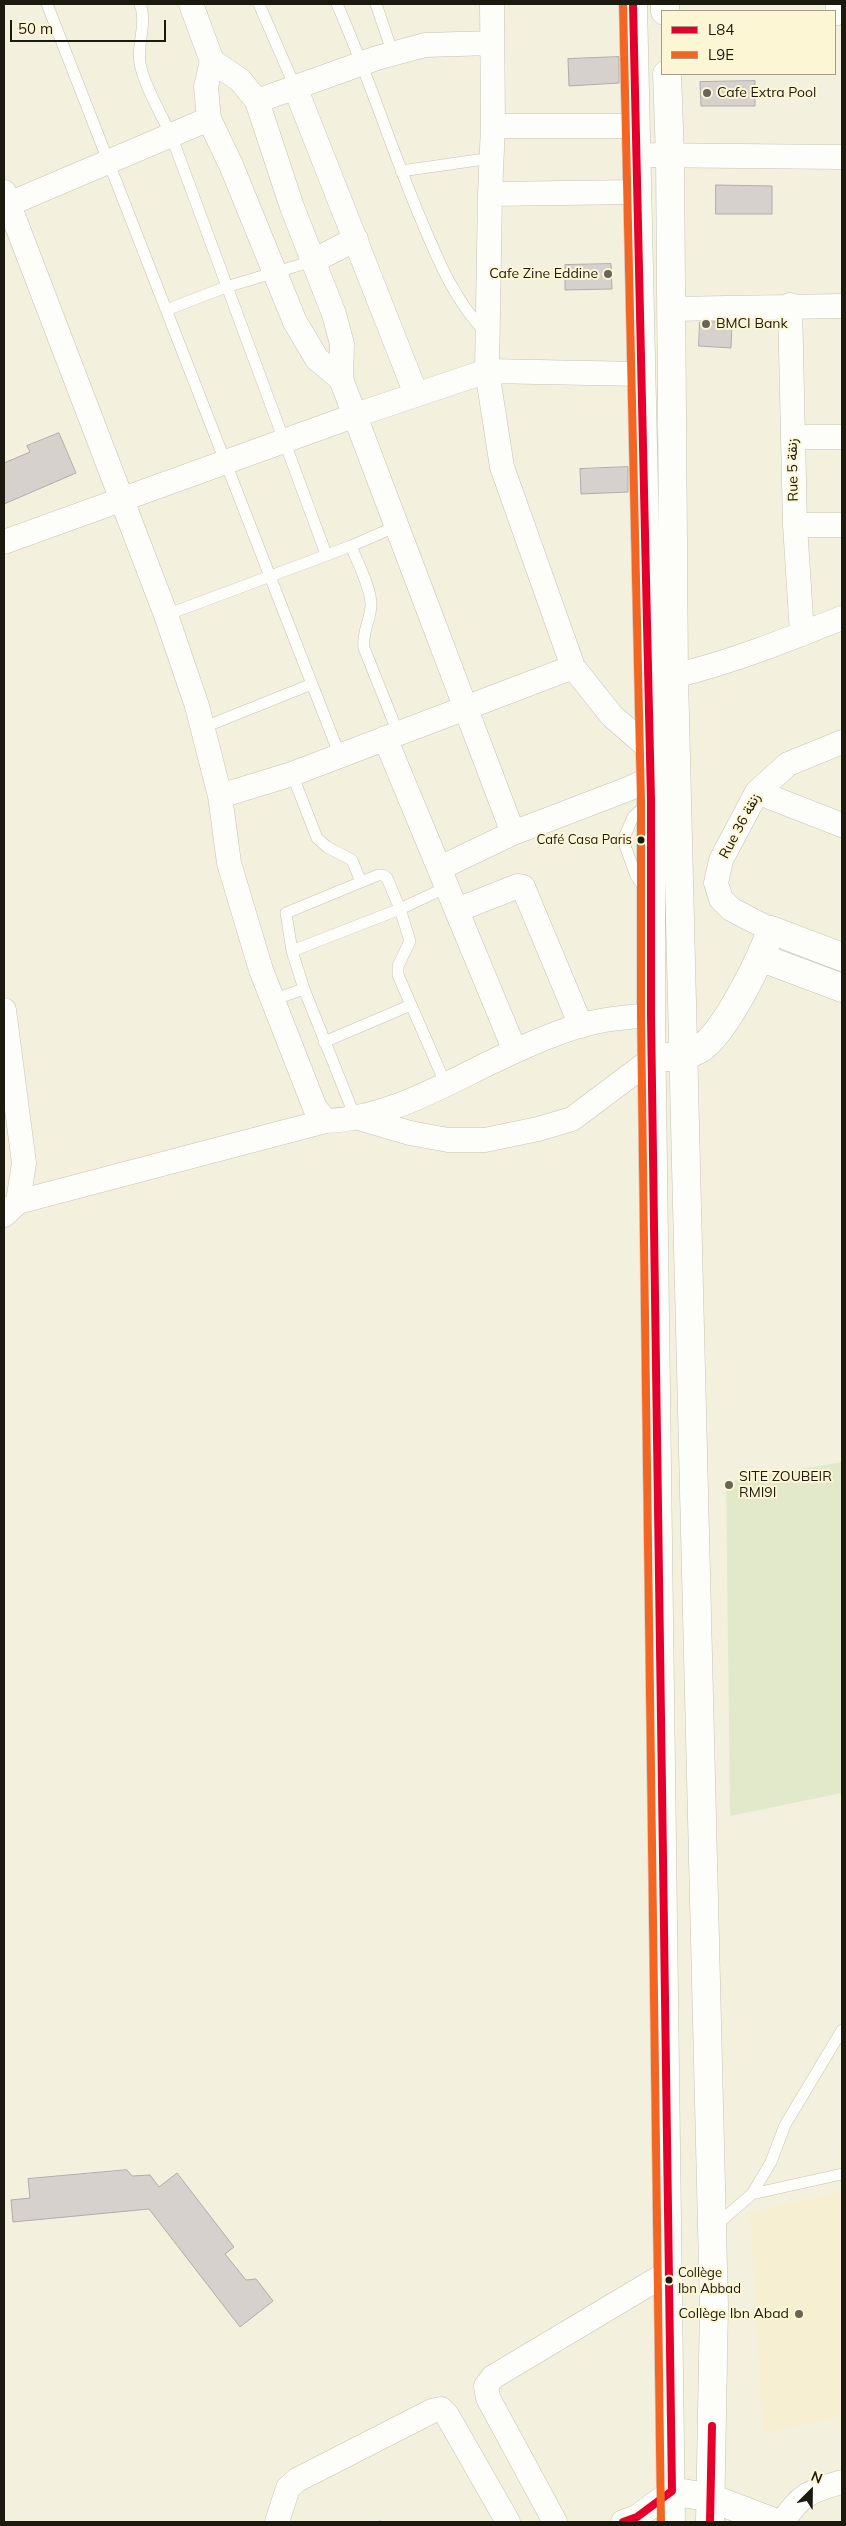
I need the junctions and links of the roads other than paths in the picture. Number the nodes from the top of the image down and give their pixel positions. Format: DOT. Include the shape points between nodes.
graph roads {
  1 [pos="47,4"];
  2 [pos="140,4"];
  3 [pos="191,4"];
  4 [pos="259,4"];
  5 [pos="338,4"];
  6 [pos="376,4"];
  7 [pos="492,4"];
  8 [pos="633,4"];
  9 [pos="492,43"];
  10 [pos="393,54"];
  11 [pos="212,61"];
  12 [pos="363,63"];
  13 [pos="667,75"];
  14 [pos="296,87"];
  15 [pos="257,101"];
  16 [pos="209,119"];
  17 [pos="494,126"];
  18 [pos="635,126"];
  19 [pos="171,135"];
  20 [pos="636,155"];
  21 [pos="670,156"];
  22 [pos="842,157"];
  23 [pos="492,158"];
  24 [pos="110,161"];
  25 [pos="401,171"];
  26 [pos="637,192"];
  27 [pos="490,194"];
  28 [pos="8,211"];
  29 [pos="356,239"];
  30 [pos="313,260"];
  31 [pos="273,272"];
  32 [pos="226,287"];
  33 [pos="790,305"];
  34 [pos="842,306"];
  35 [pos="670,309"];
  36 [pos="166,310"];
  37 [pos="488,336"];
  38 [pos="487,371"];
  39 [pos="641,374"];
  40 [pos="341,379"];
  41 [pos="416,394"];
  42 [pos="356,415"];
  43 [pos="793,437"];
  44 [pos="842,437"];
  45 [pos="283,441"];
  46 [pos="224,463"];
  47 [pos="122,500"];
  48 [pos="794,525"];
  49 [pos="842,525"];
  50 [pos="398,526"];
  51 [pos="4,542"];
  52 [pos="350,546"];
  53 [pos="326,554"];
  54 [pos="268,575"];
  55 [pos="166,615"];
  56 [pos="842,618"];
  57 [pos="802,634"];
  58 [pos="573,668"];
  59 [pos="674,676"];
  60 [pos="312,684"];
  61 [pos="466,708"];
  62 [pos="202,728"];
  63 [pos="391,736"];
  64 [pos="842,742"];
  65 [pos="650,749"];
  66 [pos="340,756"];
  67 [pos="292,774"];
  68 [pos="651,789"];
  69 [pos="757,792"];
  70 [pos="220,796"];
  71 [pos="842,825"];
  72 [pos="513,833"];
  73 [pos="444,877"];
  74 [pos="361,882"];
  75 [pos="400,909"];
  76 [pos="456,910"];
  77 [pos="771,930"];
  78 [pos="292,951"];
  79 [pos="842,957"];
  80 [pos="762,958"];
  81 [pos="842,988"];
  82 [pos="304,989"];
  83 [pos="272,1000"];
  84 [pos="411,1005"];
  85 [pos="4,1010"];
  86 [pos="651,1015"];
  87 [pos="581,1026"];
  88 [pos="324,1042"];
  89 [pos="515,1051"];
  90 [pos="683,1056"];
  91 [pos="652,1059"];
  92 [pos="446,1085"];
  93 [pos="356,1117"];
  94 [pos="326,1121"];
  95 [pos="11,1209"];
  96 [pos="842,2030"];
  97 [pos="842,2174"];
  98 [pos="752,2194"];
  99 [pos="711,2229"];
  100 [pos="669,2272"];
  101 [pos="842,2482"];
  102 [pos="710,2510"];
  103 [pos="676,2513"];
  104 [pos="630,2519"];
  105 [pos="280,2520"];
  106 [pos="508,2522"];
  107 [pos="555,2522"];
  108 [pos="774,2522"];
  109 [pos="783,2522"];
  1 -- 24 [label="lane"];
  2 -- 19 [label="lane" via="143,12 141,68"];
  3 -- 11 [label="street"];
  4 -- 14 [label="lane"];
  5 -- 12 [label="lane"];
  6 -- 10 [label="lane"];
  7 -- 9 [label="street"];
  8 -- 18 [label="main road"];
  9 -- 10 [label="street" via="425,45"];
  9 -- 17 [label="street"];
  10 -- 12 [label="street"];
  11 -- 15 [label="street" via="240,80"];
  11 -- 16 [label="street" via="206,87"];
  12 -- 14 [label="street"];
  12 -- 25 [label="lane"];
  13 -- 21 [label="main road"];
  14 -- 15 [label="street"];
  14 -- 29 [label="street"];
  15 -- 30 [label="street"];
  16 -- 19 [label="street"];
  16 -- 31 [label="street" via="231,165"];
  17 -- 18 [label="street"];
  17 -- 23 [label="street"];
  18 -- 20 [label="main road"];
  19 -- 24 [label="street"];
  19 -- 32 [label="lane"];
  20 -- 21 [label="street"];
  20 -- 26 [label="main road"];
  21 -- 22 [label="street"];
  21 -- 35 [label="main road"];
  23 -- 25 [label="lane"];
  23 -- 27 [label="street"];
  24 -- 28 [label="street"];
  24 -- 36 [label="lane"];
  25 -- 37 [label="lane" via="454,294"];
  26 -- 27 [label="street"];
  26 -- 39 [label="main road"];
  27 -- 37 [label="street"];
  28 -- 47 [label="street"];
  29 -- 30 [label="street"];
  29 -- 41 [label="street"];
  30 -- 31 [label="lane"];
  30 -- 40 [label="street" via="342,344"];
  31 -- 32 [label="lane"];
  31 -- 40 [label="street" via="295,322 317,359"];
  32 -- 36 [label="lane"];
  32 -- 45 [label="lane"];
  33 -- 34 [label="street"];
  33 -- 35 [label="street"];
  33 -- 43 [label="street, Rue 5 زنقة"];
  35 -- 59 [label="main road"];
  36 -- 46 [label="lane"];
  37 -- 38 [label="street"];
  38 -- 39 [label="street"];
  38 -- 41 [label="street"];
  38 -- 58 [label="street" via="502,467"];
  39 -- 65 [label="main road"];
  40 -- 42 [label="street"];
  41 -- 42 [label="street"];
  42 -- 45 [label="street"];
  42 -- 50 [label="street"];
  43 -- 44 [label="street"];
  43 -- 48 [label="street, Rue 5 زنقة"];
  45 -- 46 [label="street"];
  45 -- 53 [label="lane"];
  46 -- 47 [label="street"];
  46 -- 54 [label="lane"];
  47 -- 51 [label="street"];
  47 -- 55 [label="street"];
  48 -- 49 [label="street"];
  48 -- 57 [label="street, Rue 5 زنقة"];
  50 -- 52 [label="lane"];
  50 -- 61 [label="street"];
  52 -- 53 [label="lane"];
  52 -- 63 [label="lane" via="370,597 364,648"];
  53 -- 54 [label="lane"];
  54 -- 55 [label="lane"];
  54 -- 60 [label="lane"];
  55 -- 62 [label="street"];
  56 -- 57 [label="street"];
  57 -- 59 [label="street"];
  58 -- 61 [label="street"];
  58 -- 65 [label="street" via="612,716"];
  59 -- 90 [label="main road"];
  60 -- 62 [label="lane"];
  60 -- 66 [label="lane"];
  61 -- 63 [label="street"];
  61 -- 72 [label="street"];
  62 -- 70 [label="street"];
  63 -- 66 [label="street"];
  63 -- 73 [label="street"];
  64 -- 69 [label="street, Rue 36 زنقة" via="788,764"];
  65 -- 68 [label="main road"];
  66 -- 67 [label="street"];
  67 -- 70 [label="street"];
  67 -- 74 [label="lane" via="317,838 352,860"];
  68 -- 72 [label="street" via="628,789"];
  68 -- 86 [label="main road"];
  69 -- 71 [label="street"];
  69 -- 77 [label="street, Rue 36 زنقة" via="721,860 716,883 721,898 731,909"];
  70 -- 83 [label="street" via="229,863"];
  72 -- 73 [label="street"];
  73 -- 75 [label="lane"];
  73 -- 76 [label="street"];
  74 -- 75 [label="lane" via="383,875"];
  74 -- 78 [label="lane" via="286,913"];
  75 -- 78 [label="lane"];
  75 -- 84 [label="lane" via="410,941 398,966 398,975"];
  76 -- 87 [label="street" via="518,886 523,887"];
  76 -- 89 [label="street"];
  77 -- 79 [label="main road"];
  77 -- 80 [label="main road"];
  78 -- 82 [label="lane"];
  80 -- 81 [label="main road"];
  80 -- 90 [label="main road" via="714,1036 699,1050"];
  82 -- 83 [label="lane"];
  82 -- 88 [label="lane"];
  83 -- 94 [label="street" via="315,1108"];
  84 -- 88 [label="lane"];
  84 -- 92 [label="lane"];
  85 -- 95 [label="street" via="24,1163"];
  86 -- 87 [label="street"];
  86 -- 91 [label="main road"];
  87 -- 89 [label="street"];
  88 -- 93 [label="lane"];
  89 -- 92 [label="street"];
  90 -- 91 [label="main road"];
  90 -- 99 [label="main road"];
  91 -- 93 [label="street" via="572,1119 485,1140 448,1140 410,1134"];
  91 -- 100 [label="main road"];
  92 -- 93 [label="street" via="388,1109"];
  93 -- 94 [label="street"];
  94 -- 95 [label="street"];
  96 -- 98 [label="lane" via="785,2125 771,2162"];
  97 -- 98 [label="lane"];
  98 -- 99 [label="lane"];
  99 -- 102 [label="main road" via="714,2307"];
  100 -- 103 [label="main road"];
  100 -- 107 [label="street" via="493,2377 486,2386 488,2398"];
  101 -- 109 [label="street" via="803,2496"];
  102 -- 103 [label="main road"];
  102 -- 108 [label="main road"];
  103 -- 104 [label="street"];
  105 -- 106 [label="street" via="288,2488 297,2480 432,2411 441,2410 447,2415"];
}
